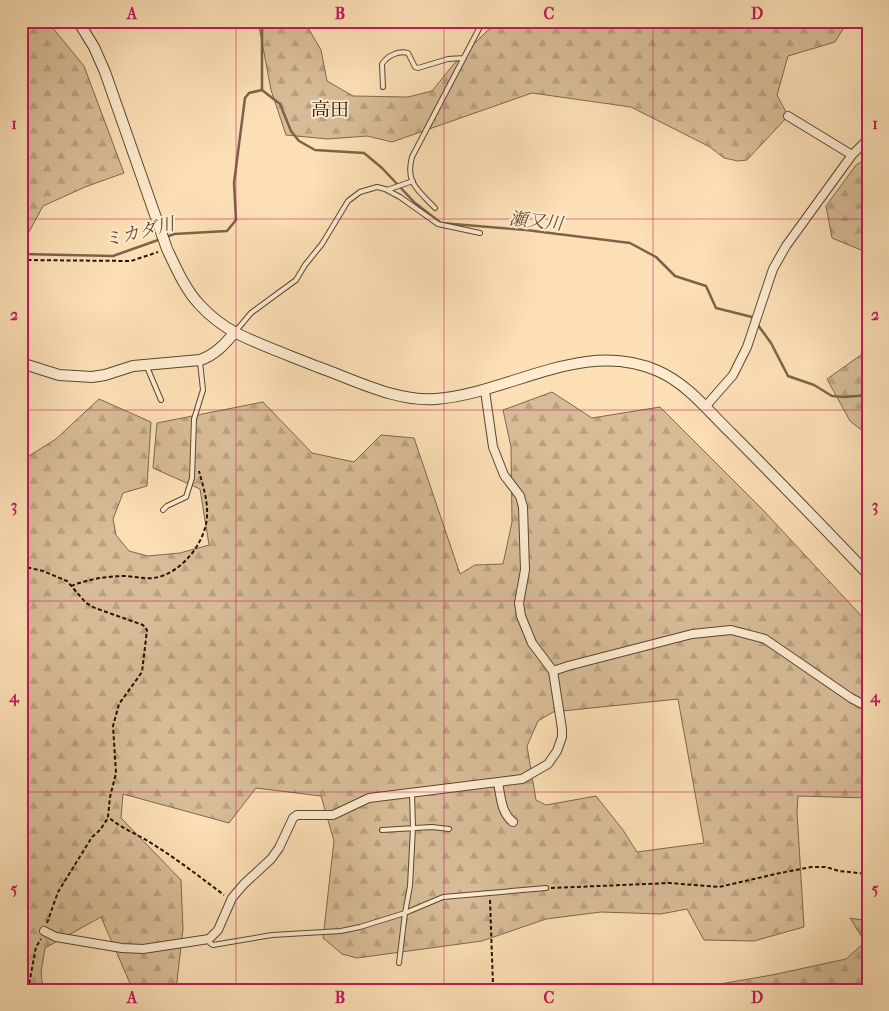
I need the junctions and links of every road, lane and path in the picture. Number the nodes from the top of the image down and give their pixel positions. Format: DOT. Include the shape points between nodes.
graph roads {
  1 [pos="78,21"];
  2 [pos="483,21"];
  3 [pos="464,58"];
  4 [pos="383,87"];
  5 [pos="788,116"];
  6 [pos="868,139"];
  7 [pos="852,155"];
  8 [pos="412,181"];
  9 [pos="387,190"];
  10 [pos="435,208"];
  11 [pos="480,233"];
  12 [pos="168,250"];
  13 [pos="21,260"];
  14 [pos="235,332"];
  15 [pos="200,360"];
  16 [pos="21,363"];
  17 [pos="146,365"];
  18 [pos="485,391"];
  19 [pos="160,400"];
  20 [pos="705,407"];
  21 [pos="198,467"];
  22 [pos="163,510"];
  23 [pos="21,566"];
  24 [pos="868,574"];
  25 [pos="71,586"];
  26 [pos="553,672"];
  27 [pos="868,707"];
  28 [pos="498,783"];
  29 [pos="412,793"];
  30 [pos="108,817"];
  31 [pos="513,822"];
  32 [pos="413,828"];
  33 [pos="449,829"];
  34 [pos="382,830"];
  35 [pos="868,874"];
  36 [pos="546,888"];
  37 [pos="490,894"];
  38 [pos="232,901"];
  39 [pos="404,913"];
  40 [pos="44,931"];
  41 [pos="209,939"];
  42 [pos="399,963"];
  43 [pos="28,990"];
  44 [pos="491,990"];
  1 -- 12 [label="street" via="105,72"];
  2 -- 3 [label="lane"];
  3 -- 4 [label="lane" via="448,58 418,68 408,53 397,53 382,64"];
  3 -- 8 [label="lane" via="412,157 409,169"];
  5 -- 7 [label="street"];
  6 -- 7 [label="street"];
  7 -- 20 [label="street" via="786,246 773,269 747,347 733,375"];
  8 -- 9 [label="lane"];
  8 -- 10 [label="lane"];
  9 -- 11 [label="lane" via="438,224"];
  9 -- 14 [label="lane" via="377,187 360,192 348,201 296,280 251,313"];
  12 -- 13 [label="path" via="131,261"];
  12 -- 14 [label="street" via="198,304"];
  14 -- 15 [label="street" via="221,348"];
  14 -- 18 [label="street" via="303,361 403,397 434,400"];
  15 -- 17 [label="street"];
  15 -- 22 [label="lane" via="203,390 194,420 190,487 182,501"];
  16 -- 17 [label="street" via="59,375 84,377"];
  17 -- 19 [label="lane"];
  18 -- 20 [label="street" via="555,368 584,362 618,361 659,372 683,386"];
  18 -- 26 [label="street" via="492,447 523,507 525,570 519,603 521,616 532,643"];
  20 -- 24 [label="street"];
  21 -- 25 [label="path" via="208,518 196,547 185,562 165,576 102,577"];
  23 -- 25 [label="path" via="44,571"];
  25 -- 30 [label="path" via="86,603 143,625 147,630 142,672 118,704 113,726 116,773"];
  26 -- 27 [label="street" via="692,634 731,630 765,639"];
  26 -- 28 [label="street" via="562,737 553,758 522,779"];
  28 -- 29 [label="street"];
  28 -- 31 [label="street" via="504,812"];
  29 -- 32 [label="lane"];
  29 -- 38 [label="street" via="369,798 333,815 297,815 271,859 244,884"];
  30 -- 38 [label="path" via="170,855"];
  30 -- 40 [label="path" via="58,892"];
  32 -- 33 [label="lane"];
  32 -- 34 [label="lane"];
  32 -- 39 [label="lane" via="410,886"];
  35 -- 36 [label="path" via="826,867 780,873 719,887 670,883"];
  36 -- 37 [label="lane"];
  37 -- 39 [label="lane" via="443,897"];
  37 -- 44 [label="path"];
  38 -- 41 [label="street" via="218,930"];
  39 -- 41 [label="lane" via="341,931 272,935 213,945"];
  39 -- 42 [label="lane"];
  40 -- 41 [label="street" via="56,937 143,950"];
  40 -- 43 [label="path" via="36,948"];
}
